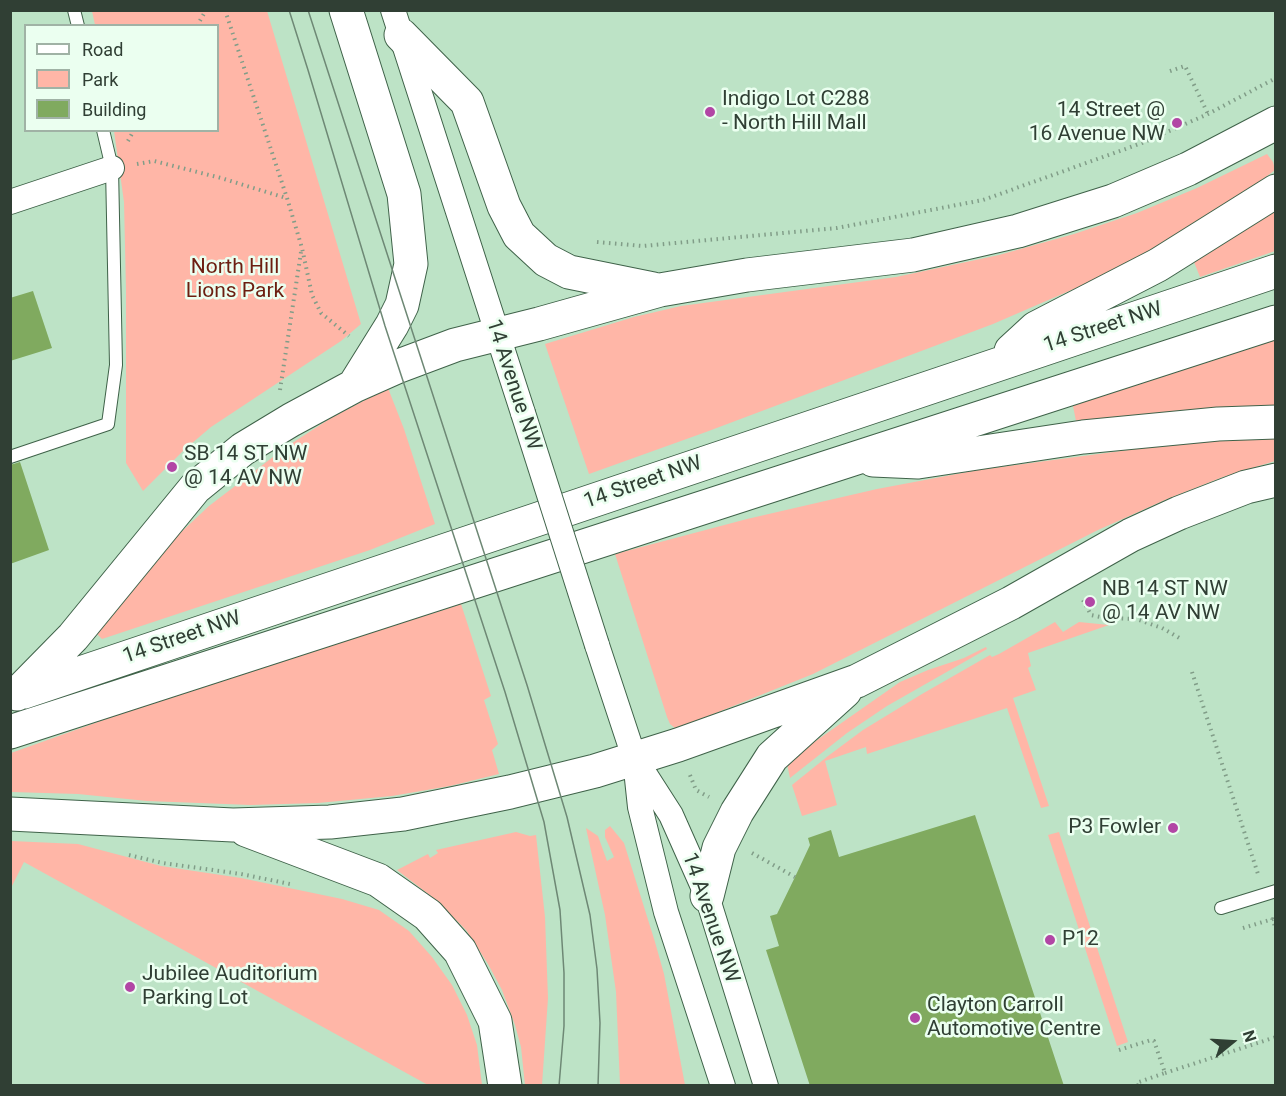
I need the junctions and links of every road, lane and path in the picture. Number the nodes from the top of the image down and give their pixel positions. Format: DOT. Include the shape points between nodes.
graph roads {
  1 [pos="206,10"];
  2 [pos="225,10"];
  3 [pos="346,10"];
  4 [pos="397,23"];
  5 [pos="198,24"];
  6 [pos="1170,71"];
  7 [pos="1275,78"];
  8 [pos="1208,114"];
  9 [pos="1275,123"];
  10 [pos="103,132"];
  11 [pos="112,168"];
  12 [pos="1275,191"];
  13 [pos="287,198"];
  14 [pos="10,202"];
  15 [pos="591,242"];
  16 [pos="302,248"];
  17 [pos="1275,271"];
  18 [pos="660,290"];
  19 [pos="1275,322"];
  20 [pos="497,335"];
  21 [pos="355,340"];
  22 [pos="999,362"];
  23 [pos="354,386"];
  24 [pos="280,391"];
  25 [pos="1275,422"];
  26 [pos="10,457"];
  27 [pos="851,459"];
  28 [pos="1275,480"];
  29 [pos="1082,599"];
  30 [pos="1181,639"];
  31 [pos="1192,672"];
  32 [pos="857,681"];
  33 [pos="14,695"];
  34 [pos="10,732"];
  35 [pos="635,760"];
  36 [pos="688,770"];
  37 [pos="717,802"];
  38 [pos="10,814"];
  39 [pos="233,825"];
  40 [pos="124,853"];
  41 [pos="752,853"];
  42 [pos="1258,876"];
  43 [pos="795,878"];
  44 [pos="297,885"];
  45 [pos="1275,891"];
  46 [pos="707,896"];
  47 [pos="1221,908"];
  48 [pos="1269,909"];
  49 [pos="1274,919"];
  50 [pos="1243,928"];
  51 [pos="1275,929"];
  52 [pos="1275,1037"];
  53 [pos="1119,1050"];
  54 [pos="1165,1073"];
  55 [pos="505,1086"];
  56 [pos="723,1086"];
  57 [pos="766,1086"];
  58 [pos="1137,1086"];
  1 -- 5 [label="path"];
  2 -- 13 [label="path"];
  3 -- 23 [label="main road" via="404,194 411,264 402,304"];
  4 -- 18 [label="main road" via="467,102 504,206 519,235 546,260 569,272"];
  4 -- 20 [label="street, 14 Avenue NW"];
  6 -- 8 [label="path" via="1185,66"];
  7 -- 8 [label="path"];
  8 -- 15 [label="path" via="1142,143 983,200 837,228 643,246"];
  9 -- 18 [label="main road" via="1188,169 1124,197 1017,231 913,255"];
  10 -- 11 [label="lane"];
  11 -- 13 [label="path" via="154,161"];
  11 -- 14 [label="street"];
  11 -- 26 [label="lane" via="116,365 108,424"];
  12 -- 22 [label="main road" via="1158,265 1036,328"];
  13 -- 16 [label="path"];
  16 -- 21 [label="path" via="312,295 321,314"];
  16 -- 24 [label="path"];
  17 -- 22 [label="main road, 14 Street NW"];
  18 -- 20 [label="main road"];
  19 -- 27 [label="main road, 14 Street NW"];
  20 -- 23 [label="main road" via="455,345"];
  20 -- 35 [label="street, 14 Avenue NW, bridge"];
  22 -- 33 [label="main road, 14 Street NW"];
  23 -- 33 [label="main road" via="243,449 195,488 73,637"];
  25 -- 27 [label="main road" via="1083,437 918,462"];
  27 -- 34 [label="main road, 14 Street NW"];
  28 -- 32 [label="main road" via="1246,487 1141,531"];
  29 -- 30 [label="path" via="1091,615 1136,618"];
  31 -- 42 [label="path"];
  32 -- 35 [label="main road"];
  32 -- 46 [label="main road" via="772,757 719,848"];
  35 -- 39 [label="main road" via="403,814 330,822"];
  35 -- 46 [label="street, 14 Avenue NW" via="671,815"];
  35 -- 56 [label="street, 14 Avenue NW" via="640,807 666,912"];
  36 -- 37 [label="path" via="696,790"];
  38 -- 39 [label="main road"];
  39 -- 55 [label="main road" via="378,880 428,915 460,951 495,1021"];
  40 -- 44 [label="path"];
  41 -- 43 [label="path"];
  45 -- 47 [label="lane"];
  46 -- 57 [label="street, 14 Avenue NW"];
  48 -- 49 [label="path"];
  49 -- 50 [label="path"];
  49 -- 51 [label="path"];
  52 -- 54 [label="path"];
  53 -- 54 [label="path" via="1155,1041"];
  54 -- 58 [label="path" via="1136,1083"];
}
